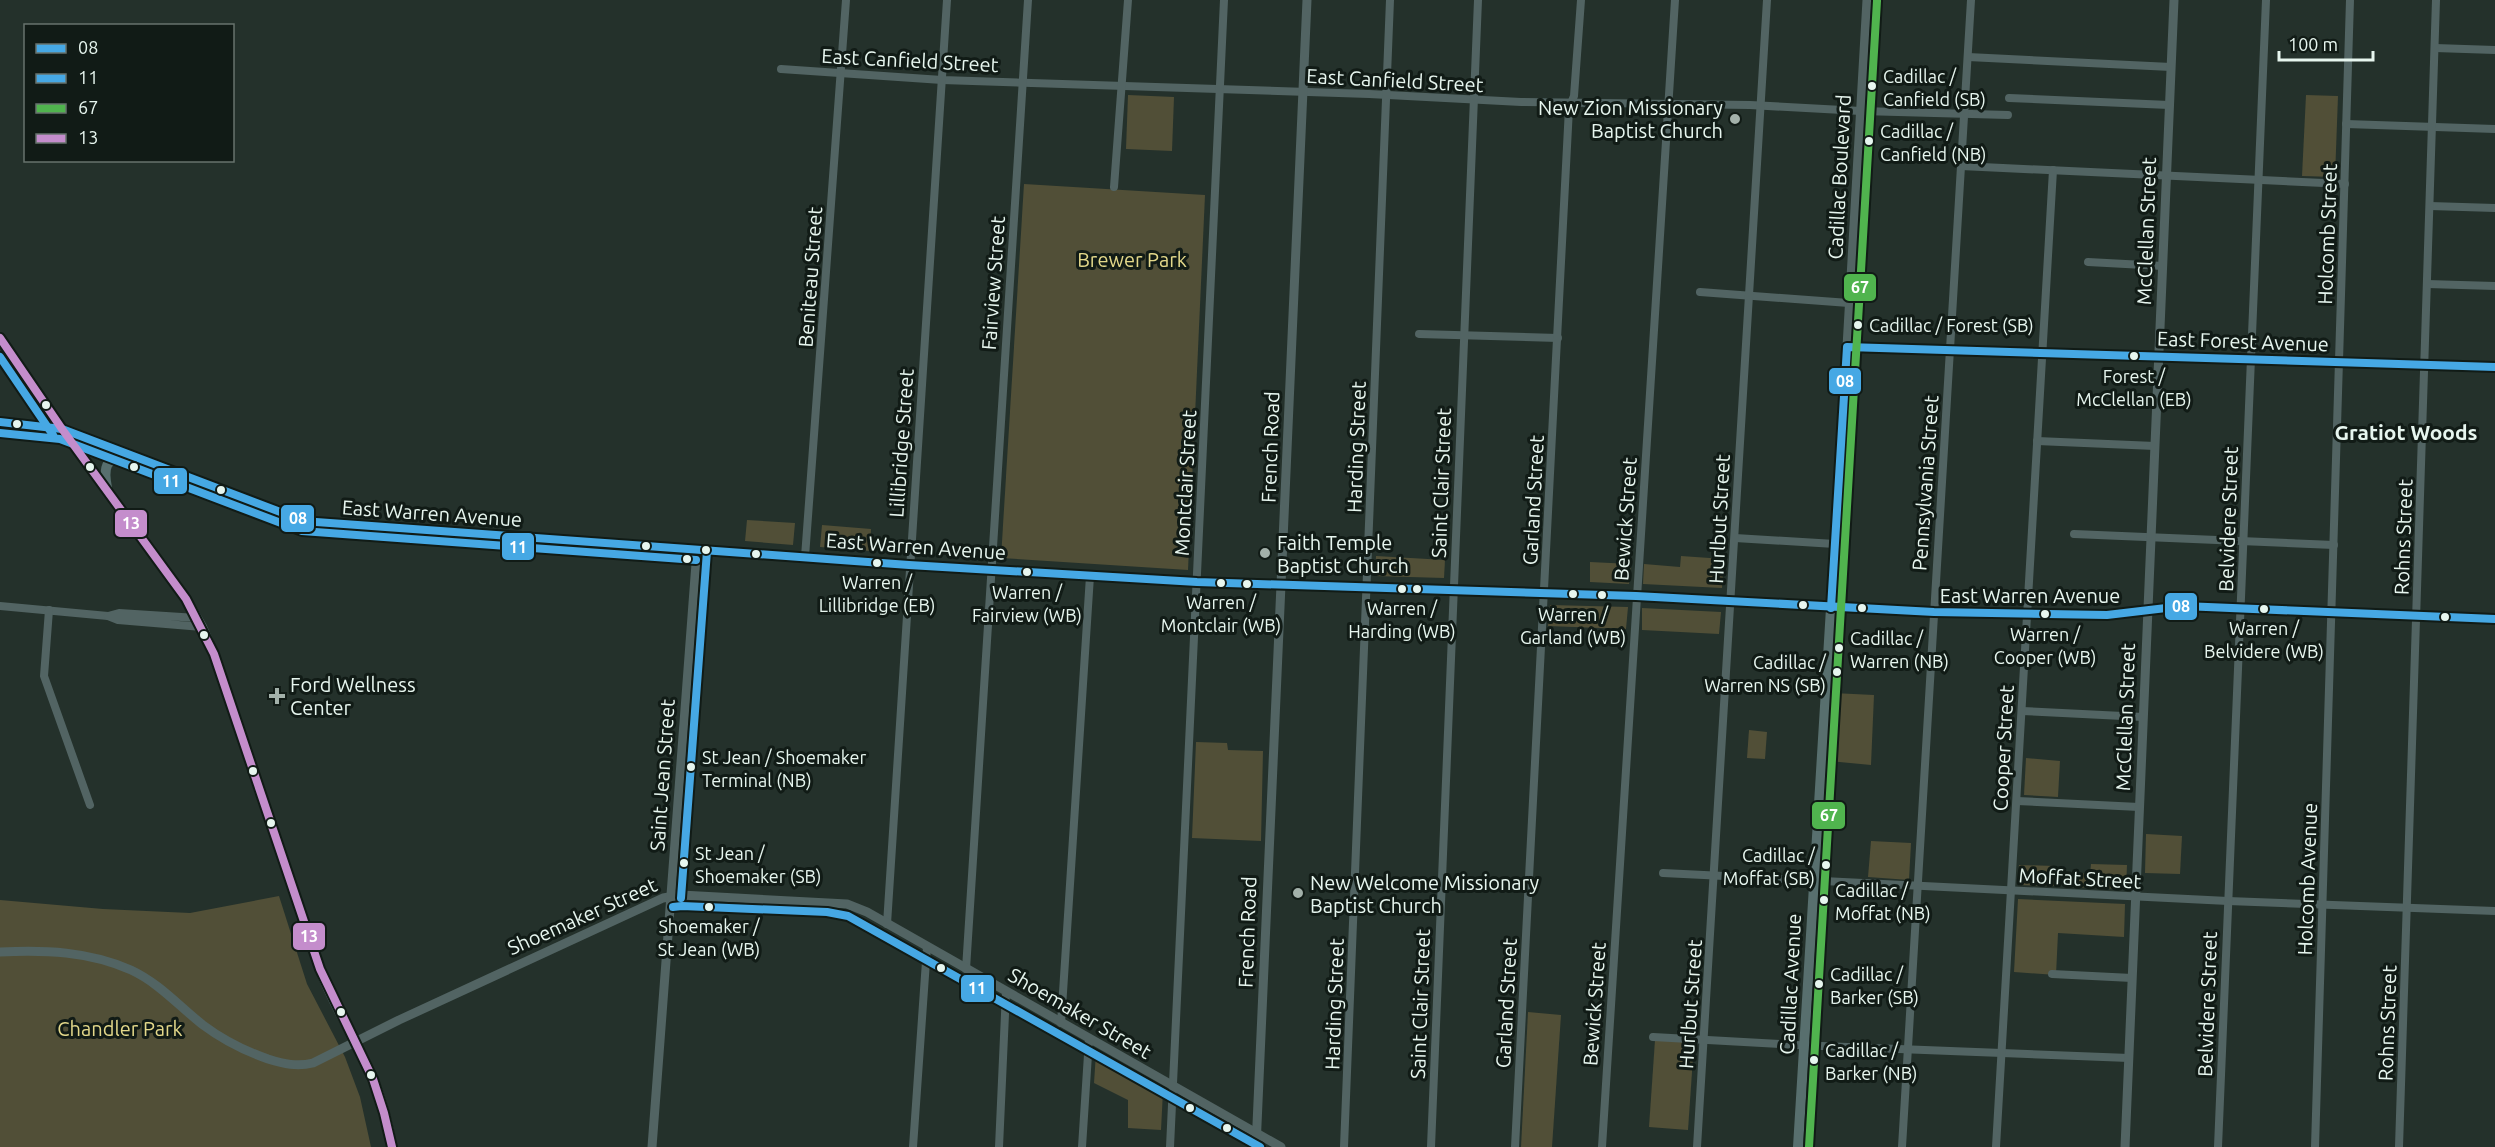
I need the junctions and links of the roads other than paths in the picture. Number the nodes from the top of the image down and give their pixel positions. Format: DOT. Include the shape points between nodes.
graph roads {
  1 [pos="846,0"];
  2 [pos="947,0"];
  3 [pos="1028,0"];
  4 [pos="1128,0"];
  5 [pos="1224,0"];
  6 [pos="1307,0"];
  7 [pos="1390,0"];
  8 [pos="1478,0"];
  9 [pos="1581,0"];
  10 [pos="1675,0"];
  11 [pos="1767,0"];
  12 [pos="1867,0"];
  13 [pos="1971,0"];
  14 [pos="2174,0"];
  15 [pos="2266,0"];
  16 [pos="2350,0"];
  17 [pos="2436,0"];
  18 [pos="2435,48"];
  19 [pos="2495,50"];
  20 [pos="1968,57"];
  21 [pos="2171,67"];
  22 [pos="782,69"];
  23 [pos="841,74"];
  24 [pos="942,80"];
  25 [pos="1022,82"];
  26 [pos="1122,86"];
  27 [pos="1220,89"];
  28 [pos="1303,92"];
  29 [pos="1387,95"];
  30 [pos="2009,98"];
  31 [pos="1473,100"];
  32 [pos="1573,102"];
  33 [pos="1668,103"];
  34 [pos="2169,105"];
  35 [pos="1761,106"];
  36 [pos="1861,111"];
  37 [pos="1964,113"];
  38 [pos="2008,115"];
  39 [pos="2346,124"];
  40 [pos="2432,127"];
  41 [pos="2495,129"];
  42 [pos="1961,166"];
  43 [pos="2053,170"];
  44 [pos="2166,176"];
  45 [pos="2259,180"];
  46 [pos="2345,184"];
  47 [pos="1114,187"];
  48 [pos="2430,206"];
  49 [pos="2495,208"];
  50 [pos="2088,262"];
  51 [pos="2163,266"];
  52 [pos="2427,284"];
  53 [pos="2495,286"];
  54 [pos="1700,292"];
  55 [pos="1749,296"];
  56 [pos="1850,303"];
  57 [pos="1419,334"];
  58 [pos="1463,335"];
  59 [pos="0,338"];
  60 [pos="1558,338"];
  61 [pos="1847,347"];
  62 [pos="1950,350"];
  63 [pos="2043,353"];
  64 [pos="2159,357"];
  65 [pos="2252,359"];
  66 [pos="2339,362"];
  67 [pos="2425,365"];
  68 [pos="2495,367"];
  69 [pos="0,422"];
  70 [pos="62,429"];
  71 [pos="2037,441"];
  72 [pos="2155,446"];
  73 [pos="128,454"];
  74 [pos="107,491"];
  75 [pos="2074,534"];
  76 [pos="2151,536"];
  77 [pos="1735,538"];
  78 [pos="2244,541"];
  79 [pos="1835,544"];
  80 [pos="2334,545"];
  81 [pos="697,550"];
  82 [pos="805,557"];
  83 [pos="909,565"];
  84 [pos="990,569"];
  85 [pos="1090,576"];
  86 [pos="1197,582"];
  87 [pos="1282,585"];
  88 [pos="1367,587"];
  89 [pos="1453,590"];
  90 [pos="1544,593"];
  91 [pos="1636,596"];
  92 [pos="1731,600"];
  93 [pos="0,606"];
  94 [pos="1831,608"];
  95 [pos="2241,608"];
  96 [pos="49,610"];
  97 [pos="2148,610"];
  98 [pos="1934,612"];
  99 [pos="2332,613"];
  100 [pos="2027,615"];
  101 [pos="2417,616"];
  102 [pos="2495,619"];
  103 [pos="200,622"];
  104 [pos="2022,711"];
  105 [pos="2143,717"];
  106 [pos="2017,801"];
  107 [pos="90,805"];
  108 [pos="2139,807"];
  109 [pos="1663,873"];
  110 [pos="1714,876"];
  111 [pos="1814,882"];
  112 [pos="1917,887"];
  113 [pos="2011,891"];
  114 [pos="671,897"];
  115 [pos="2136,897"];
  116 [pos="2228,901"];
  117 [pos="2323,905"];
  118 [pos="2408,908"];
  119 [pos="2495,911"];
  120 [pos="887,924"];
  121 [pos="927,947"];
  122 [pos="0,952"];
  123 [pos="966,969"];
  124 [pos="2052,975"];
  125 [pos="2132,978"];
  126 [pos="1006,992"];
  127 [pos="1061,1023"];
  128 [pos="1653,1037"];
  129 [pos="1089,1039"];
  130 [pos="1704,1040"];
  131 [pos="355,1042"];
  132 [pos="1804,1044"];
  133 [pos="1908,1048"];
  134 [pos="2002,1053"];
  135 [pos="2129,1059"];
  136 [pos="1173,1086"];
  137 [pos="1257,1133"];
  138 [pos="392,1147"];
  139 [pos="652,1147"];
  140 [pos="913,1147"];
  141 [pos="999,1147"];
  142 [pos="1082,1147"];
  143 [pos="1170,1147"];
  144 [pos="1256,1147"];
  145 [pos="1281,1147"];
  146 [pos="1344,1147"];
  147 [pos="1431,1147"];
  148 [pos="1515,1147"];
  149 [pos="1602,1147"];
  150 [pos="1697,1147"];
  151 [pos="1798,1147"];
  152 [pos="1902,1147"];
  153 [pos="1996,1147"];
  154 [pos="2125,1147"];
  155 [pos="2217,1147"];
  156 [pos="2315,1147"];
  157 [pos="2399,1147"];
  1 -- 23 [label="street, Beniteau Street"];
  2 -- 24 [label="street, Lillibridge Street"];
  3 -- 25 [label="street, Fairview Street"];
  4 -- 26 [label="street"];
  5 -- 27 [label="street, Montclair Street"];
  6 -- 28 [label="street, French Road"];
  7 -- 29 [label="street, Harding Street"];
  8 -- 31 [label="street, Saint Clair Street"];
  9 -- 32 [label="street, Garland Street"];
  10 -- 33 [label="street, Bewick Street"];
  11 -- 35 [label="street, Hurlbut Street"];
  12 -- 36 [label="street, Cadillac Boulevard"];
  13 -- 20 [label="street, Pennsylvania Street"];
  14 -- 21 [label="street, McClellan Street"];
  15 -- 45 [label="street, Belvidere Street"];
  16 -- 39 [label="street, Holcomb Street"];
  17 -- 18 [label="street, Rohns Street"];
  18 -- 19 [label="street"];
  18 -- 40 [label="street, Rohns Street"];
  20 -- 21 [label="street"];
  20 -- 37 [label="street, Pennsylvania Street"];
  21 -- 34 [label="street, McClellan Street"];
  22 -- 23 [label="street, East Canfield Street"];
  23 -- 24 [label="street, East Canfield Street"];
  23 -- 82 [label="street, Beniteau Street"];
  24 -- 25 [label="street, East Canfield Street"];
  24 -- 83 [label="street, Lillibridge Street"];
  25 -- 26 [label="street, East Canfield Street"];
  25 -- 84 [label="street, Fairview Street"];
  26 -- 27 [label="street, East Canfield Street"];
  26 -- 47 [label="street"];
  27 -- 28 [label="street, East Canfield Street"];
  27 -- 86 [label="street, Montclair Street"];
  28 -- 29 [label="street, East Canfield Street"];
  28 -- 87 [label="street, French Road"];
  29 -- 31 [label="street, East Canfield Street"];
  29 -- 88 [label="street, Harding Street"];
  30 -- 34 [label="street"];
  31 -- 32 [label="street, East Canfield Street"];
  31 -- 58 [label="street, Saint Clair Street"];
  32 -- 33 [label="street, East Canfield Street"];
  32 -- 60 [label="street, Garland Street" via="1569,108"];
  33 -- 35 [label="street, East Canfield Street"];
  33 -- 91 [label="street, Bewick Street"];
  34 -- 44 [label="street, McClellan Street"];
  35 -- 36 [label="street, East Canfield Street"];
  35 -- 55 [label="street, Hurlbut Street"];
  36 -- 37 [label="street, East Canfield Street"];
  36 -- 56 [label="street, Cadillac Boulevard"];
  37 -- 38 [label="street, East Canfield Street"];
  37 -- 42 [label="street, Pennsylvania Street"];
  39 -- 40 [label="street"];
  39 -- 46 [label="street, Holcomb Street"];
  40 -- 41 [label="street"];
  40 -- 48 [label="street, Rohns Street"];
  42 -- 43 [label="street"];
  42 -- 62 [label="street, Pennsylvania Street"];
  43 -- 44 [label="street"];
  43 -- 63 [label="street, Cooper Street"];
  44 -- 45 [label="street"];
  44 -- 51 [label="street, McClellan Street"];
  45 -- 46 [label="street"];
  45 -- 65 [label="street, Belvidere Street"];
  46 -- 66 [label="street, Holcomb Street"];
  48 -- 49 [label="street"];
  48 -- 52 [label="street, Rohns Street"];
  50 -- 51 [label="street"];
  51 -- 64 [label="street, McClellan Street"];
  52 -- 53 [label="street"];
  52 -- 67 [label="street, Rohns Street"];
  54 -- 55 [label="street"];
  55 -- 56 [label="street"];
  55 -- 77 [label="street, Hurlbut Street"];
  56 -- 61 [label="street, Cadillac Boulevard"];
  57 -- 58 [label="street"];
  58 -- 60 [label="street"];
  58 -- 89 [label="street, Saint Clair Street"];
  59 -- 70 [label="main road"];
  60 -- 90 [label="street, Garland Street"];
  61 -- 62 [label="main road, East Forest Avenue"];
  61 -- 79 [label="main road, Cadillac Boulevard"];
  62 -- 63 [label="main road, East Forest Avenue"];
  62 -- 98 [label="street, Pennsylvania Street"];
  63 -- 64 [label="main road, East Forest Avenue"];
  63 -- 71 [label="street, Cooper Street"];
  64 -- 65 [label="main road, East Forest Avenue"];
  64 -- 72 [label="street, McClellan Street"];
  65 -- 66 [label="main road, East Forest Avenue"];
  65 -- 78 [label="street, Belvidere Street"];
  66 -- 67 [label="main road, East Forest Avenue"];
  66 -- 80 [label="street, Holcomb Street"];
  67 -- 68 [label="main road, East Forest Avenue"];
  67 -- 101 [label="street, Rohns Street"];
  69 -- 70 [label="main road, East Warren Avenue"];
  70 -- 73 [label="main road, East Warren Avenue"];
  70 -- 74 [label="main road"];
  71 -- 72 [label="street"];
  71 -- 100 [label="street, Cooper Street"];
  72 -- 76 [label="street, McClellan Street"];
  73 -- 74 [label="main road" via="115,456 107,463"];
  73 -- 81 [label="main road, East Warren Avenue" via="304,521"];
  74 -- 103 [label="main road"];
  75 -- 76 [label="street"];
  76 -- 78 [label="street"];
  76 -- 97 [label="street, McClellan Street"];
  77 -- 79 [label="street"];
  77 -- 92 [label="street, Hurlbut Street"];
  78 -- 80 [label="street"];
  78 -- 95 [label="street, Belvidere Street"];
  79 -- 94 [label="main road, Cadillac Boulevard"];
  80 -- 99 [label="street, Holcomb Street"];
  81 -- 82 [label="main road, East Warren Avenue"];
  81 -- 114 [label="street, Saint Jean Street"];
  82 -- 83 [label="main road, East Warren Avenue"];
  83 -- 84 [label="main road, East Warren Avenue"];
  83 -- 120 [label="street, Lillibridge Street"];
  84 -- 85 [label="main road, East Warren Avenue"];
  84 -- 123 [label="street, Fairview Street"];
  85 -- 86 [label="main road, East Warren Avenue"];
  85 -- 127 [label="street"];
  86 -- 87 [label="main road, East Warren Avenue"];
  86 -- 136 [label="street, Montclair Street"];
  87 -- 88 [label="main road, East Warren Avenue"];
  87 -- 137 [label="street, French Road"];
  88 -- 89 [label="main road, East Warren Avenue"];
  88 -- 146 [label="street, Harding Street"];
  89 -- 90 [label="main road, East Warren Avenue"];
  89 -- 147 [label="street, Saint Clair Street"];
  90 -- 91 [label="main road, East Warren Avenue"];
  90 -- 148 [label="street, Garland Street"];
  91 -- 92 [label="main road, East Warren Avenue"];
  91 -- 149 [label="street, Bewick Street"];
  92 -- 94 [label="main road, East Warren Avenue"];
  92 -- 110 [label="street, Hurlbut Street"];
  93 -- 96 [label="street"];
  94 -- 98 [label="main road, East Warren Avenue"];
  94 -- 111 [label="main road, Cadillac Avenue"];
  95 -- 97 [label="main road, East Warren Avenue" via="2183,606"];
  95 -- 99 [label="main road, East Warren Avenue"];
  95 -- 116 [label="street, Belvidere Street"];
  96 -- 103 [label="street"];
  96 -- 107 [label="street" via="44,676"];
  97 -- 100 [label="main road, East Warren Avenue" via="2107,615"];
  97 -- 105 [label="street, McClellan Street"];
  98 -- 100 [label="main road, East Warren Avenue"];
  98 -- 112 [label="street, Pennsylvania Street"];
  99 -- 101 [label="main road, East Warren Avenue"];
  99 -- 117 [label="street, Holcomb Avenue"];
  100 -- 104 [label="street, Cooper Street"];
  101 -- 102 [label="main road, East Warren Avenue"];
  101 -- 118 [label="street, Rohns Street"];
  103 -- 131 [label="main road" via="327,989"];
  104 -- 105 [label="street"];
  104 -- 106 [label="street, Cooper Street"];
  105 -- 108 [label="street, McClellan Street"];
  106 -- 108 [label="street"];
  106 -- 113 [label="street, Cooper Street"];
  108 -- 115 [label="street, McClellan Street"];
  109 -- 110 [label="street, Moffat Street"];
  110 -- 111 [label="street, Moffat Street"];
  110 -- 130 [label="street, Hurlbut Street"];
  111 -- 112 [label="street, Moffat Street"];
  111 -- 132 [label="main road, Cadillac Avenue"];
  112 -- 113 [label="street, Moffat Street"];
  112 -- 133 [label="street, Pennsylvania Street"];
  113 -- 115 [label="street, Moffat Street"];
  113 -- 134 [label="street, Cooper Street"];
  114 -- 120 [label="street, Shoemaker Street" via="847,904"];
  114 -- 131 [label="street, Shoemaker Street" via="619,917"];
  114 -- 139 [label="street, Saint Jean Street"];
  115 -- 116 [label="street, Moffat Street"];
  115 -- 125 [label="street, McClellan Street"];
  116 -- 117 [label="street, Moffat Street"];
  116 -- 155 [label="street, Belvidere Street"];
  117 -- 118 [label="street, Moffat Street"];
  117 -- 156 [label="street, Holcomb Avenue"];
  118 -- 119 [label="street, Moffat Street"];
  118 -- 157 [label="street, Rohns Street"];
  120 -- 121 [label="street, Shoemaker Street"];
  121 -- 123 [label="street, Shoemaker Street"];
  121 -- 140 [label="street"];
  122 -- 131 [label="street, Shoemaker Street" via="59,951 120,965 153,982 202,1024 230,1042 278,1062 304,1065"];
  123 -- 126 [label="street, Shoemaker Street"];
  124 -- 125 [label="street"];
  125 -- 135 [label="street, McClellan Street"];
  126 -- 127 [label="street, Shoemaker Street"];
  126 -- 141 [label="street"];
  127 -- 129 [label="street, Shoemaker Street"];
  128 -- 130 [label="street"];
  129 -- 136 [label="street, Shoemaker Street"];
  129 -- 142 [label="street"];
  130 -- 132 [label="street"];
  130 -- 150 [label="street, Hurlbut Street"];
  131 -- 138 [label="main road" via="378,1091"];
  132 -- 133 [label="street"];
  132 -- 151 [label="main road, Cadillac Avenue"];
  133 -- 134 [label="street"];
  133 -- 152 [label="street, Pennsylvania Street"];
  134 -- 135 [label="street"];
  134 -- 153 [label="street, Cooper Street"];
  135 -- 154 [label="street, McClellan Street"];
  136 -- 137 [label="street, Shoemaker Street"];
  136 -- 143 [label="street, Montclair Street"];
  137 -- 144 [label="street, French Road"];
  137 -- 145 [label="street, Shoemaker Street"];
}
